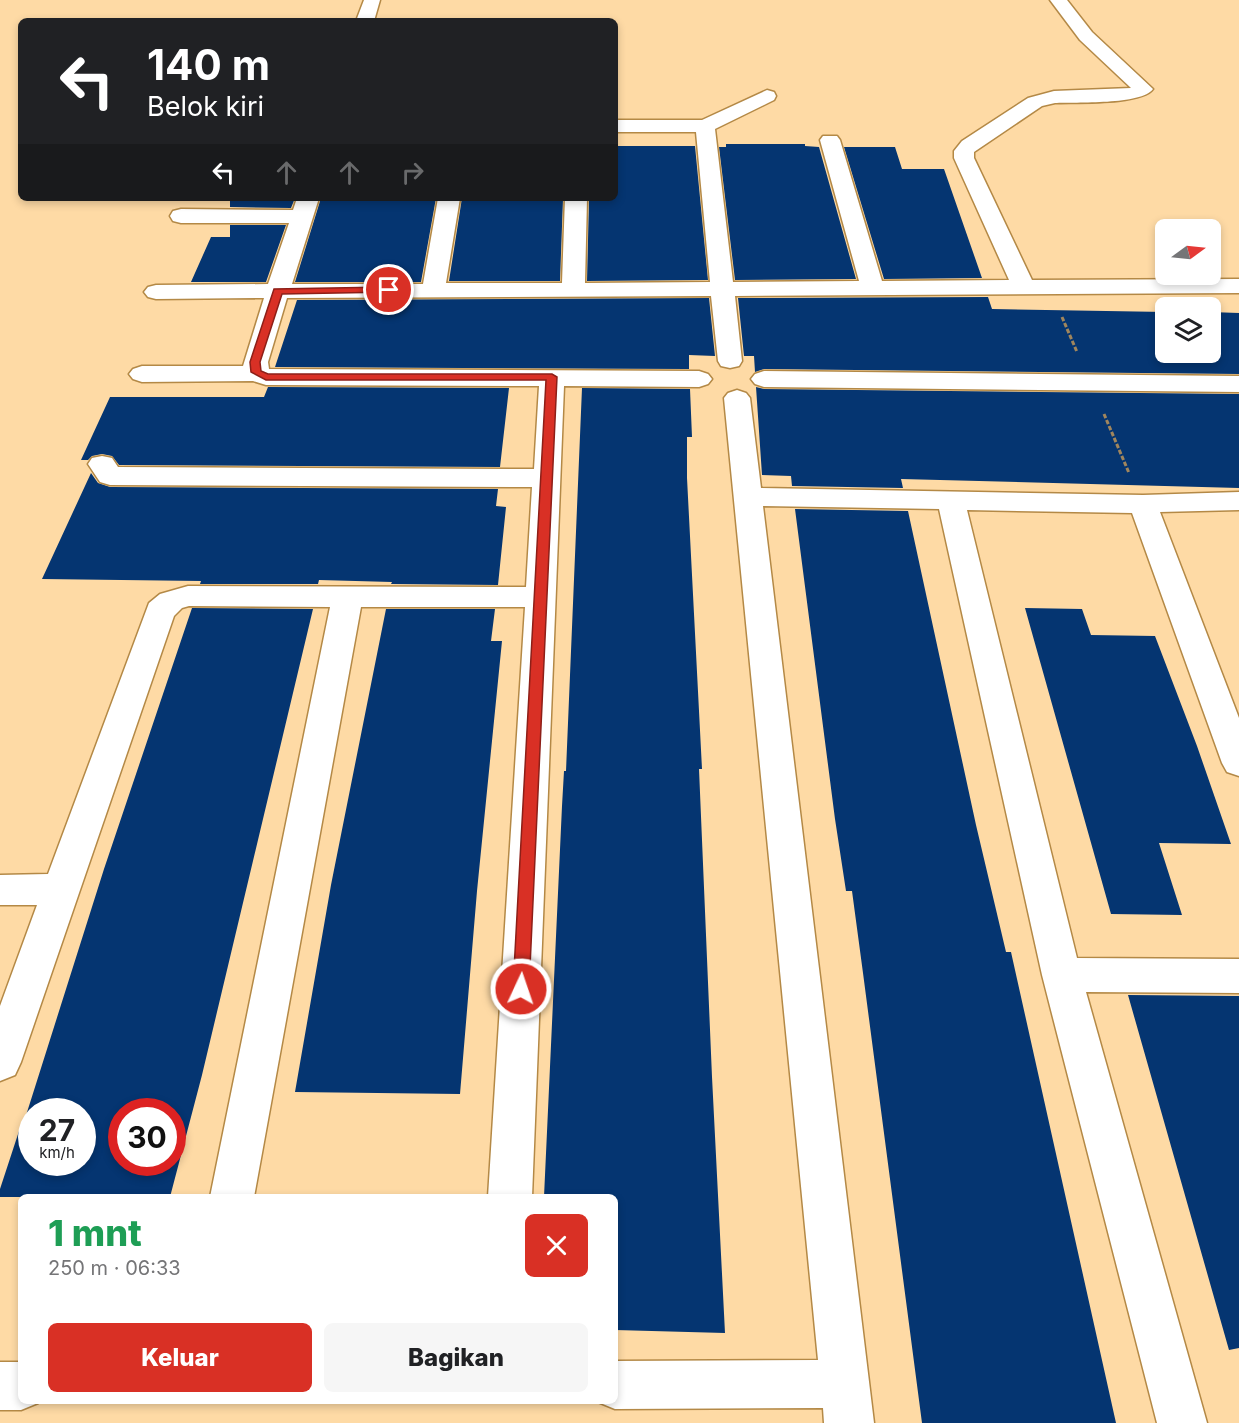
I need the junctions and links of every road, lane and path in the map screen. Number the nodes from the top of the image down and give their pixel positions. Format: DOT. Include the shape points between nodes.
graph roads {
  1 [pos="372,0"];
  2 [pos="1058,0"];
  3 [pos="366,18"];
  4 [pos="767,96"];
  5 [pos="618,126"];
  6 [pos="705,126"];
  7 [pos="830,140"];
  8 [pos="448,201"];
  9 [pos="576,201"];
  10 [pos="305,207"];
  11 [pos="181,216"];
  12 [pos="1023,286"];
  13 [pos="1239,286"];
  14 [pos="872,287"];
  15 [pos="723,288"];
  16 [pos="573,289"];
  17 [pos="433,290"];
  18 [pos="278,291"];
  19 [pos="156,292"];
  20 [pos="730,361"];
  21 [pos="256,372"];
  22 [pos="142,374"];
  23 [pos="552,377"];
  24 [pos="699,379"];
  25 [pos="1239,384"];
  26 [pos="751,389"];
  27 [pos="102,464"];
  28 [pos="547,478"];
  29 [pos="748,497"];
  30 [pos="951,501"];
  31 [pos="1239,501"];
  32 [pos="1143,504"];
  33 [pos="348,595"];
  34 [pos="541,597"];
  35 [pos="1239,763"];
  36 [pos="59,889"];
  37 [pos="0,890"];
  38 [pos="1062,975"];
  39 [pos="1239,976"];
  40 [pos="0,1062"];
  41 [pos="233,1194"];
  42 [pos="510,1194"];
  43 [pos="618,1385"];
  44 [pos="0,1386"];
  45 [pos="18,1386"];
  46 [pos="848,1404"];
  47 [pos="1182,1423"];
  1 -- 3 [label="street"];
  2 -- 12 [label="street" via="1086,36 1144,88 1135,93 1054,97 1035,102 964,151"];
  4 -- 6 [label="street"];
  5 -- 6 [label="street"];
  6 -- 15 [label="street"];
  7 -- 14 [label="street"];
  8 -- 17 [label="street"];
  9 -- 16 [label="street"];
  10 -- 11 [label="street"];
  10 -- 18 [label="street"];
  12 -- 13 [label="street"];
  12 -- 14 [label="street"];
  14 -- 15 [label="street"];
  15 -- 16 [label="street"];
  15 -- 20 [label="street"];
  16 -- 17 [label="street"];
  17 -- 18 [label="street"];
  18 -- 19 [label="street"];
  18 -- 21 [label="street" via="255,362"];
  20 -- 24 [label="street" via="707,366"];
  20 -- 26 [label="street" via="761,372"];
  21 -- 22 [label="street"];
  21 -- 23 [label="street" via="266,377"];
  23 -- 24 [label="street"];
  23 -- 28 [label="street"];
  24 -- 26 [label="street" via="702,387 722,397"];
  25 -- 26 [label="street"];
  26 -- 29 [label="street"];
  27 -- 28 [label="street" via="110,476"];
  28 -- 34 [label="street"];
  29 -- 30 [label="street"];
  29 -- 46 [label="street"];
  30 -- 32 [label="street"];
  30 -- 38 [label="street"];
  31 -- 32 [label="street"];
  32 -- 35 [label="street"];
  33 -- 34 [label="street"];
  33 -- 36 [label="street" via="188,596 171,601 160,611"];
  33 -- 41 [label="street"];
  34 -- 42 [label="street"];
  36 -- 37 [label="street"];
  36 -- 40 [label="street"];
  38 -- 39 [label="street"];
  38 -- 47 [label="street"];
  43 -- 46 [label="street"];
  44 -- 45 [label="street"];
}
